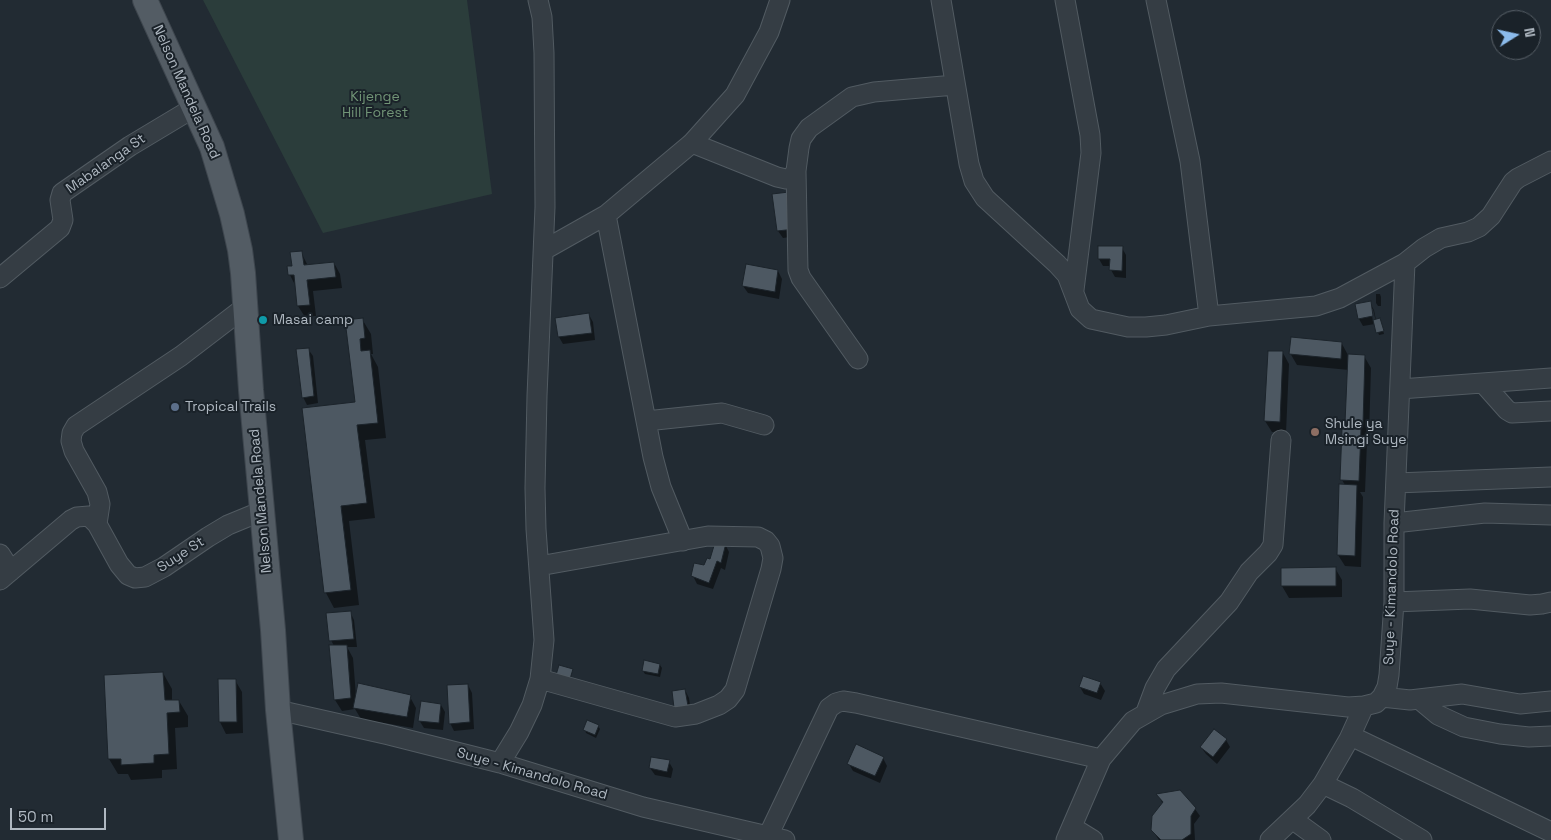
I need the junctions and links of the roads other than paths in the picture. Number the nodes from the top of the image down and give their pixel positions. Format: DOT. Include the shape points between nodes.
graph roads {
  1 [pos="145,0"];
  2 [pos="538,0"];
  3 [pos="780,0"];
  4 [pos="941,0"];
  5 [pos="1065,0"];
  6 [pos="1156,0"];
  7 [pos="956,84"];
  8 [pos="195,107"];
  9 [pos="692,143"];
  10 [pos="1551,160"];
  11 [pos="796,171"];
  12 [pos="606,215"];
  13 [pos="544,250"];
  14 [pos="1406,264"];
  15 [pos="0,278"];
  16 [pos="1074,291"];
  17 [pos="245,307"];
  18 [pos="1209,316"];
  19 [pos="858,359"];
  20 [pos="1551,378"];
  21 [pos="1483,383"];
  22 [pos="1400,389"];
  23 [pos="1551,411"];
  24 [pos="646,421"];
  25 [pos="764,425"];
  26 [pos="1281,440"];
  27 [pos="1551,477"];
  28 [pos="1396,483"];
  29 [pos="262,510"];
  30 [pos="1551,515"];
  31 [pos="1394,523"];
  32 [pos="97,524"];
  33 [pos="683,541"];
  34 [pos="0,554"];
  35 [pos="539,566"];
  36 [pos="5,576"];
  37 [pos="1394,602"];
  38 [pos="1551,602"];
  39 [pos="540,679"];
  40 [pos="1382,697"];
  41 [pos="1420,700"];
  42 [pos="1551,701"];
  43 [pos="1364,706"];
  44 [pos="278,710"];
  45 [pos="1146,712"];
  46 [pos="1351,736"];
  47 [pos="1551,736"];
  48 [pos="1101,759"];
  49 [pos="500,763"];
  50 [pos="1323,784"];
  51 [pos="1292,819"];
  52 [pos="1551,832"];
  53 [pos="1069,833"];
  54 [pos="765,837"];
  55 [pos="291,840"];
  56 [pos="1092,840"];
  57 [pos="1270,840"];
  58 [pos="1321,840"];
  59 [pos="1422,840"];
  1 -- 8 [label="main road, Nelson Mandela Road"];
  2 -- 13 [label="street" via="544,53"];
  3 -- 9 [label="street" via="769,32 735,95"];
  4 -- 7 [label="street"];
  5 -- 16 [label="street" via="1091,144"];
  6 -- 18 [label="street" via="1190,161"];
  7 -- 11 [label="street" via="852,97 809,128 799,148"];
  7 -- 16 [label="street" via="974,181 985,198 1067,275"];
  8 -- 15 [label="street, Mabalanga St" via="130,146 62,193 63,220 60,228"];
  8 -- 17 [label="main road, Nelson Mandela Road" via="212,147 232,214 244,273"];
  9 -- 11 [label="street" via="777,177 786,179"];
  9 -- 12 [label="street"];
  10 -- 14 [label="street" via="1513,182 1491,216 1479,228 1441,238"];
  11 -- 19 [label="street" via="798,270"];
  12 -- 13 [label="street"];
  12 -- 24 [label="street"];
  13 -- 35 [label="street" via="535,488"];
  14 -- 18 [label="street" via="1340,298 1316,306"];
  14 -- 22 [label="street, Suye - Kimandolo Road"];
  16 -- 18 [label="street" via="1080,309 1091,319 1128,327 1166,325"];
  17 -- 29 [label="main road, Nelson Mandela Road"];
  17 -- 32 [label="street" via="181,356 76,426 71,441 97,492 100,504"];
  20 -- 21 [label="street"];
  21 -- 22 [label="street"];
  21 -- 23 [label="street" via="1512,413"];
  22 -- 28 [label="street, Suye - Kimandolo Road"];
  24 -- 25 [label="street" via="722,413"];
  24 -- 33 [label="street" via="661,487"];
  26 -- 45 [label="street" via="1273,545 1229,602 1166,669"];
  27 -- 28 [label="street"];
  28 -- 31 [label="street, Suye - Kimandolo Road"];
  29 -- 32 [label="street, Suye St" via="208,537 164,567 145,577 135,578 118,564"];
  29 -- 44 [label="main road, Nelson Mandela Road"];
  30 -- 31 [label="street" via="1485,513"];
  31 -- 37 [label="street, Suye - Kimandolo Road"];
  32 -- 36 [label="street" via="89,516 71,520"];
  33 -- 35 [label="street"];
  33 -- 39 [label="street" via="708,536 758,537 766,541 773,558 735,690 728,699 696,714 674,717"];
  34 -- 36 [label="street"];
  35 -- 39 [label="street" via="544,640"];
  37 -- 38 [label="street" via="1470,598 1530,605"];
  37 -- 40 [label="street, Suye - Kimandolo Road" via="1389,675"];
  39 -- 49 [label="street" via="528,714"];
  40 -- 41 [label="street"];
  40 -- 43 [label="street" via="1376,703"];
  41 -- 42 [label="street" via="1462,694 1520,704"];
  41 -- 47 [label="street" via="1438,715 1464,727 1529,737"];
  43 -- 45 [label="street" via="1197,694"];
  43 -- 46 [label="street"];
  44 -- 49 [label="street, Suye - Kimandolo Road"];
  44 -- 55 [label="main road, Nelson Mandela Road"];
  45 -- 48 [label="street" via="1133,721"];
  46 -- 50 [label="street"];
  46 -- 52 [label="street"];
  48 -- 53 [label="street"];
  48 -- 54 [label="street" via="856,703 836,702 829,708"];
  49 -- 54 [label="street, Suye - Kimandolo Road" via="643,808"];
  50 -- 51 [label="street"];
  50 -- 59 [label="street"];
  51 -- 57 [label="street"];
  51 -- 58 [label="street"];
  53 -- 56 [label="street"];
}
